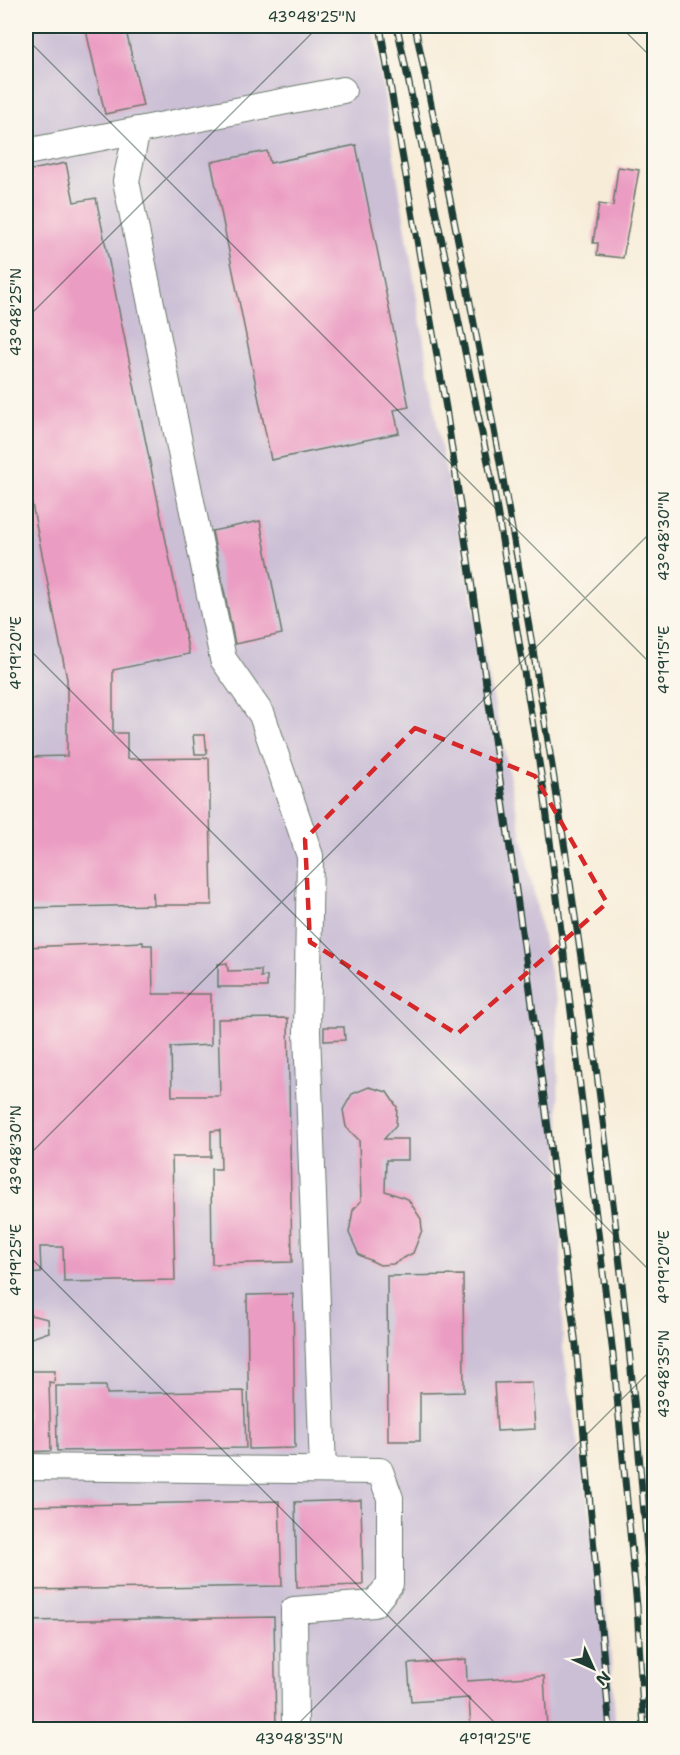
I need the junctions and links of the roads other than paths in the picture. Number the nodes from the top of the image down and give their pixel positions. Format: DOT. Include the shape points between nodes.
graph roads {
  1 [pos="343,90"];
  2 [pos="137,130"];
  3 [pos="26,152"];
  4 [pos="26,1467"];
  5 [pos="323,1469"];
  6 [pos="295,1730"];
  1 -- 2 [label="lane"];
  2 -- 3 [label="lane"];
  2 -- 5 [label="lane" via="126,181 223,659 262,715 310,856 307,1032"];
  4 -- 5 [label="lane"];
  5 -- 6 [label="lane" via="380,1471 390,1498 390,1584 374,1604 294,1610"];
}
